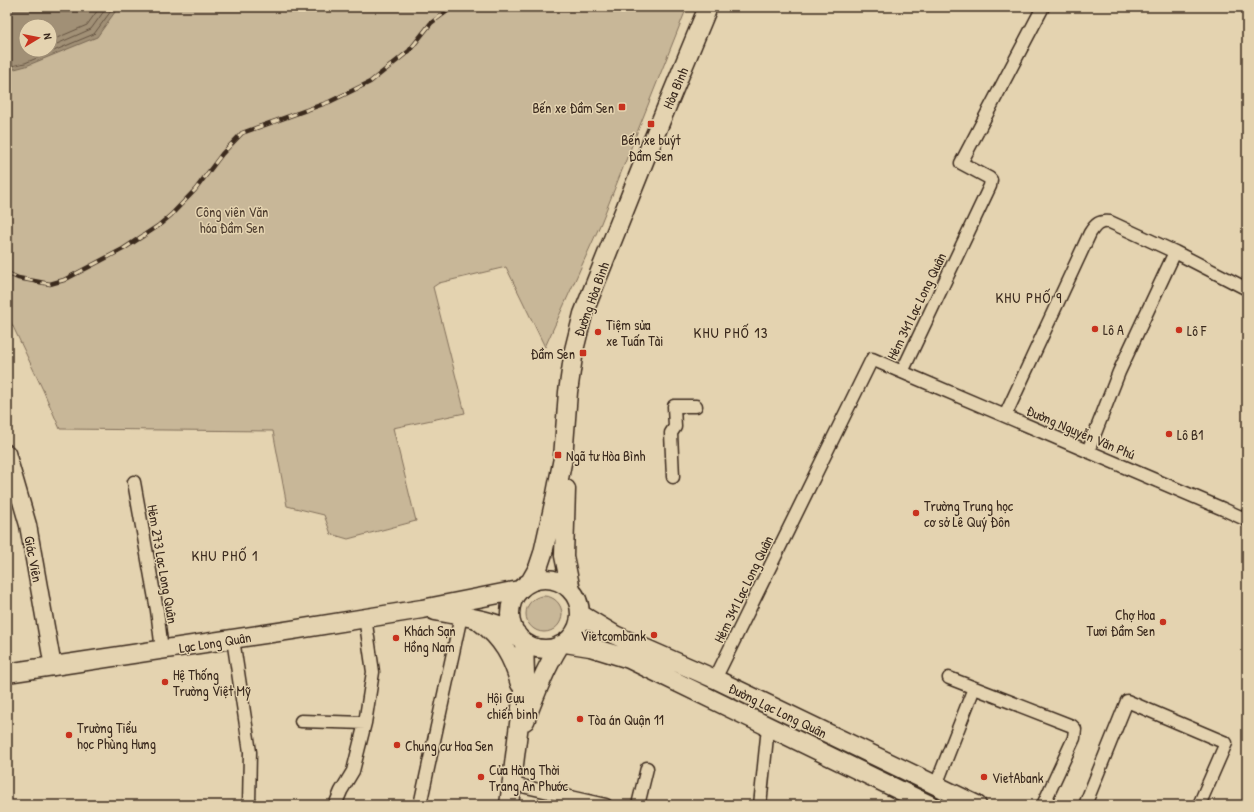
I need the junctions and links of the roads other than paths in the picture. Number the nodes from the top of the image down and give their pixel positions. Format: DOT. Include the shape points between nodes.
graph roads {
  1 [pos="708,7"];
  2 [pos="1043,7"];
  3 [pos="641,169"];
  4 [pos="1175,252"];
  5 [pos="1247,289"];
  6 [pos="902,372"];
  7 [pos="696,406"];
  8 [pos="1005,416"];
  9 [pos="1088,451"];
  10 [pos="7,453"];
  11 [pos="563,458"];
  12 [pos="673,477"];
  13 [pos="134,482"];
  14 [pos="1247,520"];
  15 [pos="525,586"];
  16 [pos="571,590"];
  17 [pos="422,609"];
  18 [pos="580,614"];
  19 [pos="365,618"];
  20 [pos="469,618"];
  21 [pos="520,638"];
  22 [pos="233,639"];
  23 [pos="563,644"];
  24 [pos="162,650"];
  25 [pos="53,667"];
  26 [pos="7,673"];
  27 [pos="949,678"];
  28 [pos="716,680"];
  29 [pos="974,688"];
  30 [pos="522,690"];
  31 [pos="301,721"];
  32 [pos="364,723"];
  33 [pos="768,727"];
  34 [pos="518,740"];
  35 [pos="647,768"];
  36 [pos="512,784"];
  37 [pos="936,785"];
  38 [pos="336,803"];
  39 [pos="249,805"];
  40 [pos="420,805"];
  41 [pos="509,805"];
  42 [pos="606,805"];
  43 [pos="638,805"];
  44 [pos="760,805"];
  45 [pos="930,805"];
  46 [pos="977,805"];
  47 [pos="1044,805"];
  48 [pos="1085,805"];
  49 [pos="1199,805"];
  1 -- 3 [label="main road, Hòa Bình"];
  2 -- 6 [label="street, Hẻm 341 Lạc Long Quân" via="961,163 989,178 990,186"];
  3 -- 11 [label="main road, Đường Hòa Bình" via="579,326 568,392"];
  4 -- 5 [label="street"];
  4 -- 8 [label="street" via="1110,222 1101,221 1096,225"];
  4 -- 9 [label="street" via="1120,372"];
  6 -- 8 [label="street, Đường Nguyễn Văn Phú"];
  6 -- 28 [label="street, Hẻm 341 Lạc Long Quân" via="872,359"];
  7 -- 12 [label="street" via="674,406 675,427 671,433"];
  8 -- 9 [label="street, Đường Nguyễn Văn Phú"];
  9 -- 14 [label="street, Đường Nguyễn Văn Phú"];
  10 -- 25 [label="street, Giác Viên" via="34,554"];
  11 -- 15 [label="main road, Đường Hòa Bình" via="543,553 538,568"];
  11 -- 16 [label="main road, Đường Hòa Bình" via="566,477 564,556"];
  13 -- 24 [label="street, Hẻm 273 Lạc Long Quân"];
  15 -- 16 [label="main road" via="546,579 556,580"];
  15 -- 17 [label="main road"];
  15 -- 21 [label="main road" via="513,600 510,612"];
  16 -- 18 [label="main road" via="579,605"];
  17 -- 19 [label="main road, Lạc Long Quân"];
  17 -- 20 [label="main road"];
  18 -- 23 [label="main road" via="576,630"];
  18 -- 28 [label="main road, Đường Lạc Long Quân" via="615,635"];
  19 -- 22 [label="main road, Lạc Long Quân"];
  19 -- 32 [label="street" via="373,672"];
  20 -- 21 [label="main road" via="507,628"];
  20 -- 30 [label="main road" via="495,634 516,668"];
  20 -- 40 [label="street"];
  21 -- 23 [label="main road" via="529,645 542,649"];
  21 -- 30 [label="main road" via="525,675"];
  22 -- 24 [label="main road, Lạc Long Quân"];
  22 -- 39 [label="street" via="250,752"];
  23 -- 33 [label="main road, Đường Lạc Long Quân" via="590,647 629,659"];
  23 -- 34 [label="main road" via="542,678"];
  24 -- 25 [label="main road, Lạc Long Quân"];
  25 -- 26 [label="main road, Lạc Long Quân"];
  27 -- 29 [label="street"];
  28 -- 37 [label="main road, Đường Lạc Long Quân"];
  29 -- 37 [label="street"];
  29 -- 47 [label="street" via="1048,716 1072,726 1075,730 1074,738"];
  30 -- 34 [label="main road"];
  31 -- 32 [label="street"];
  32 -- 38 [label="street" via="353,770"];
  33 -- 44 [label="street"];
  33 -- 45 [label="main road, Đường Lạc Long Quân"];
  34 -- 36 [label="main road"];
  35 -- 43 [label="street"];
  36 -- 41 [label="main road"];
  36 -- 42 [label="street"];
  37 -- 46 [label="main road, Đường Lạc Long Quân"];
  48 -- 49 [label="street" via="1127,701 1226,743"];
}
